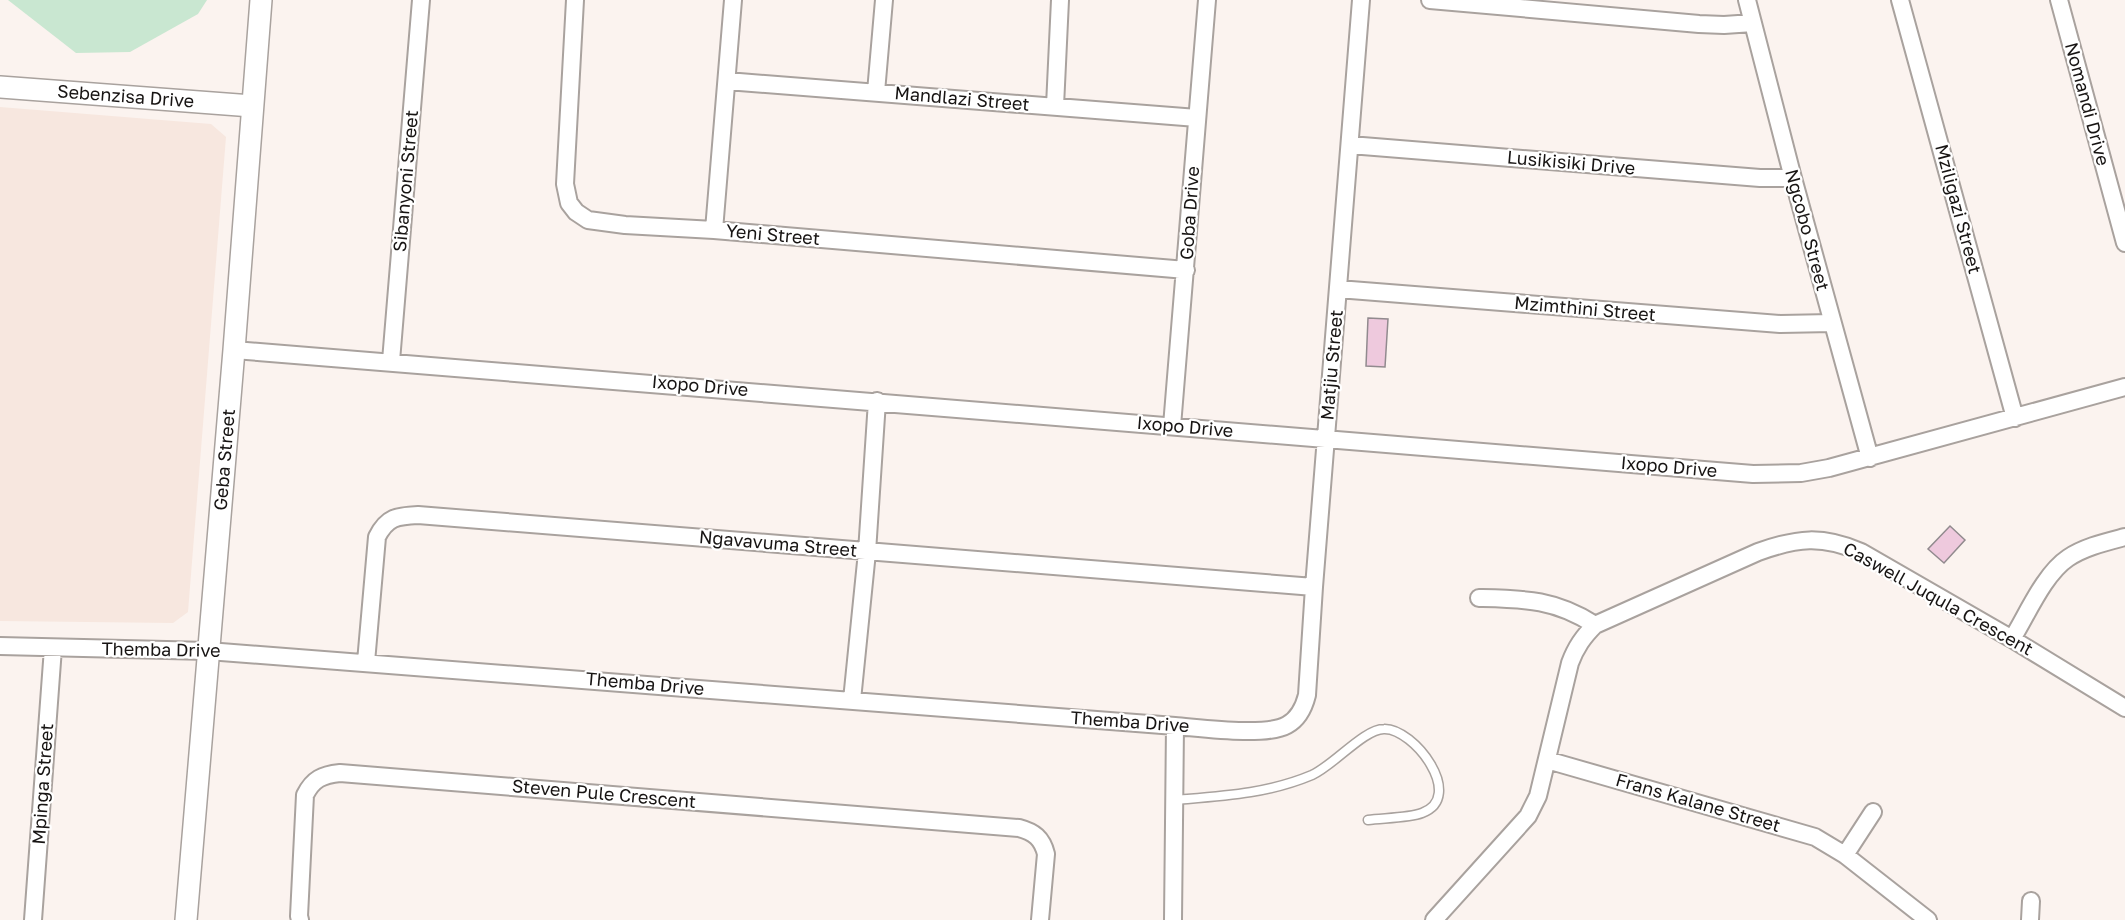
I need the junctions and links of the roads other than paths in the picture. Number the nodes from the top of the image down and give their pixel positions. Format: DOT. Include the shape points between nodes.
graph roads {
  1 [pos="261,0"];
  2 [pos="421,0"];
  3 [pos="565,0"];
  4 [pos="575,0"];
  5 [pos="733,0"];
  6 [pos="884,0"];
  7 [pos="1060,0"];
  8 [pos="1207,0"];
  9 [pos="1361,0"];
  10 [pos="1430,0"];
  11 [pos="1747,0"];
  12 [pos="1900,0"];
  13 [pos="2059,0"];
  14 [pos="1512,3"];
  15 [pos="1753,23"];
  16 [pos="727,81"];
  17 [pos="0,87"];
  18 [pos="876,92"];
  19 [pos="252,106"];
  20 [pos="1054,106"];
  21 [pos="1197,118"];
  22 [pos="1350,145"];
  23 [pos="1793,178"];
  24 [pos="714,230"];
  25 [pos="2125,243"];
  26 [pos="1186,270"];
  27 [pos="1338,289"];
  28 [pos="1832,323"];
  29 [pos="234,350"];
  30 [pos="392,361"];
  31 [pos="2125,387"];
  32 [pos="877,401"];
  33 [pos="2015,418"];
  34 [pos="1172,426"];
  35 [pos="1325,439"];
  36 [pos="1870,458"];
  37 [pos="2125,537"];
  38 [pos="867,552"];
  39 [pos="1314,586"];
  40 [pos="1479,598"];
  41 [pos="1594,625"];
  42 [pos="2012,639"];
  43 [pos="0,646"];
  44 [pos="53,648"];
  45 [pos="208,651"];
  46 [pos="366,662"];
  47 [pos="852,700"];
  48 [pos="2125,708"];
  49 [pos="1289,724"];
  50 [pos="1175,726"];
  51 [pos="1546,760"];
  52 [pos="1173,800"];
  53 [pos="1873,812"];
  54 [pos="1368,820"];
  55 [pos="1845,855"];
  56 [pos="2031,901"];
  57 [pos="33,920"];
  58 [pos="186,920"];
  59 [pos="300,920"];
  60 [pos="1040,920"];
  61 [pos="1173,920"];
  62 [pos="1434,920"];
  63 [pos="1928,920"];
  64 [pos="2030,920"];
  1 -- 19 [label="street, Geba Street"];
  2 -- 30 [label="street, Sibanyoni Street"];
  3 -- 4 [label="street"];
  4 -- 24 [label="street, Yeni Street" via="565,184 569,203 588,220"];
  5 -- 16 [label="street"];
  6 -- 18 [label="street"];
  7 -- 20 [label="street"];
  8 -- 21 [label="street, Goba Drive"];
  9 -- 22 [label="street, Matjiu Street"];
  10 -- 14 [label="street"];
  11 -- 15 [label="street, Ngcobo Street"];
  12 -- 33 [label="street, Mziligazi Street"];
  13 -- 25 [label="street, Nomandi Drive"];
  14 -- 15 [label="street" via="1707,24"];
  15 -- 23 [label="street, Ngcobo Street"];
  16 -- 18 [label="street, Mandlazi Street"];
  16 -- 24 [label="street"];
  17 -- 19 [label="street, Sebenzisa Drive"];
  18 -- 20 [label="street, Mandlazi Street"];
  19 -- 29 [label="street, Geba Street"];
  20 -- 21 [label="street, Mandlazi Street"];
  21 -- 26 [label="street, Goba Drive"];
  22 -- 23 [label="street, Lusikisiki Drive"];
  22 -- 27 [label="street, Matjiu Street"];
  23 -- 28 [label="street, Ngcobo Street"];
  24 -- 26 [label="street, Yeni Street"];
  26 -- 34 [label="street, Goba Drive"];
  27 -- 28 [label="street, Mzimthini Street" via="1780,324"];
  27 -- 35 [label="street, Matjiu Street"];
  28 -- 36 [label="street, Ngcobo Street"];
  29 -- 30 [label="street, Ixopo Drive"];
  29 -- 45 [label="street, Geba Street"];
  30 -- 32 [label="street, Ixopo Drive"];
  31 -- 33 [label="street, Ixopo Drive"];
  32 -- 34 [label="street, Ixopo Drive"];
  32 -- 38 [label="street"];
  33 -- 36 [label="street, Ixopo Drive"];
  34 -- 35 [label="street, Ixopo Drive"];
  35 -- 36 [label="street, Ixopo Drive" via="1753,474 1801,473"];
  35 -- 39 [label="street, Matjiu Street"];
  37 -- 42 [label="street" via="2068,558 2047,580"];
  38 -- 39 [label="street, Ngavavuma Street"];
  38 -- 46 [label="street, Ngavavuma Street" via="398,516 382,527 377,537"];
  38 -- 47 [label="street"];
  39 -- 49 [label="street, Matjiu Street" via="1307,695 1303,708"];
  40 -- 41 [label="street" via="1551,604"];
  41 -- 42 [label="street, Caswell Juqula Crescent" via="1758,552 1802,539 1844,544 1861,552"];
  41 -- 51 [label="street" via="1570,663"];
  42 -- 48 [label="street, Caswell Juqula Crescent"];
  43 -- 44 [label="street, Themba Drive"];
  44 -- 45 [label="street, Themba Drive"];
  44 -- 57 [label="street, Mpinga Street"];
  45 -- 46 [label="street, Themba Drive"];
  45 -- 58 [label="street, Geba Street"];
  46 -- 47 [label="street, Themba Drive"];
  47 -- 50 [label="street, Themba Drive"];
  49 -- 50 [label="street, Themba Drive" via="1269,731"];
  50 -- 52 [label="street"];
  51 -- 55 [label="street, Frans Kalane Street" via="1795,830"];
  51 -- 62 [label="street" via="1538,796 1528,816"];
  52 -- 54 [label="lane" via="1280,787 1330,766 1364,737 1386,729 1416,747 1431,763 1439,784 1438,795 1422,813"];
  52 -- 61 [label="street"];
  53 -- 55 [label="street"];
  55 -- 63 [label="street, Frans Kalane Street"];
  56 -- 64 [label="street"];
  59 -- 60 [label="street, Steven Pule Crescent" via="305,795 310,785 325,775 340,773 1019,828 1035,834 1044,844"];
}
